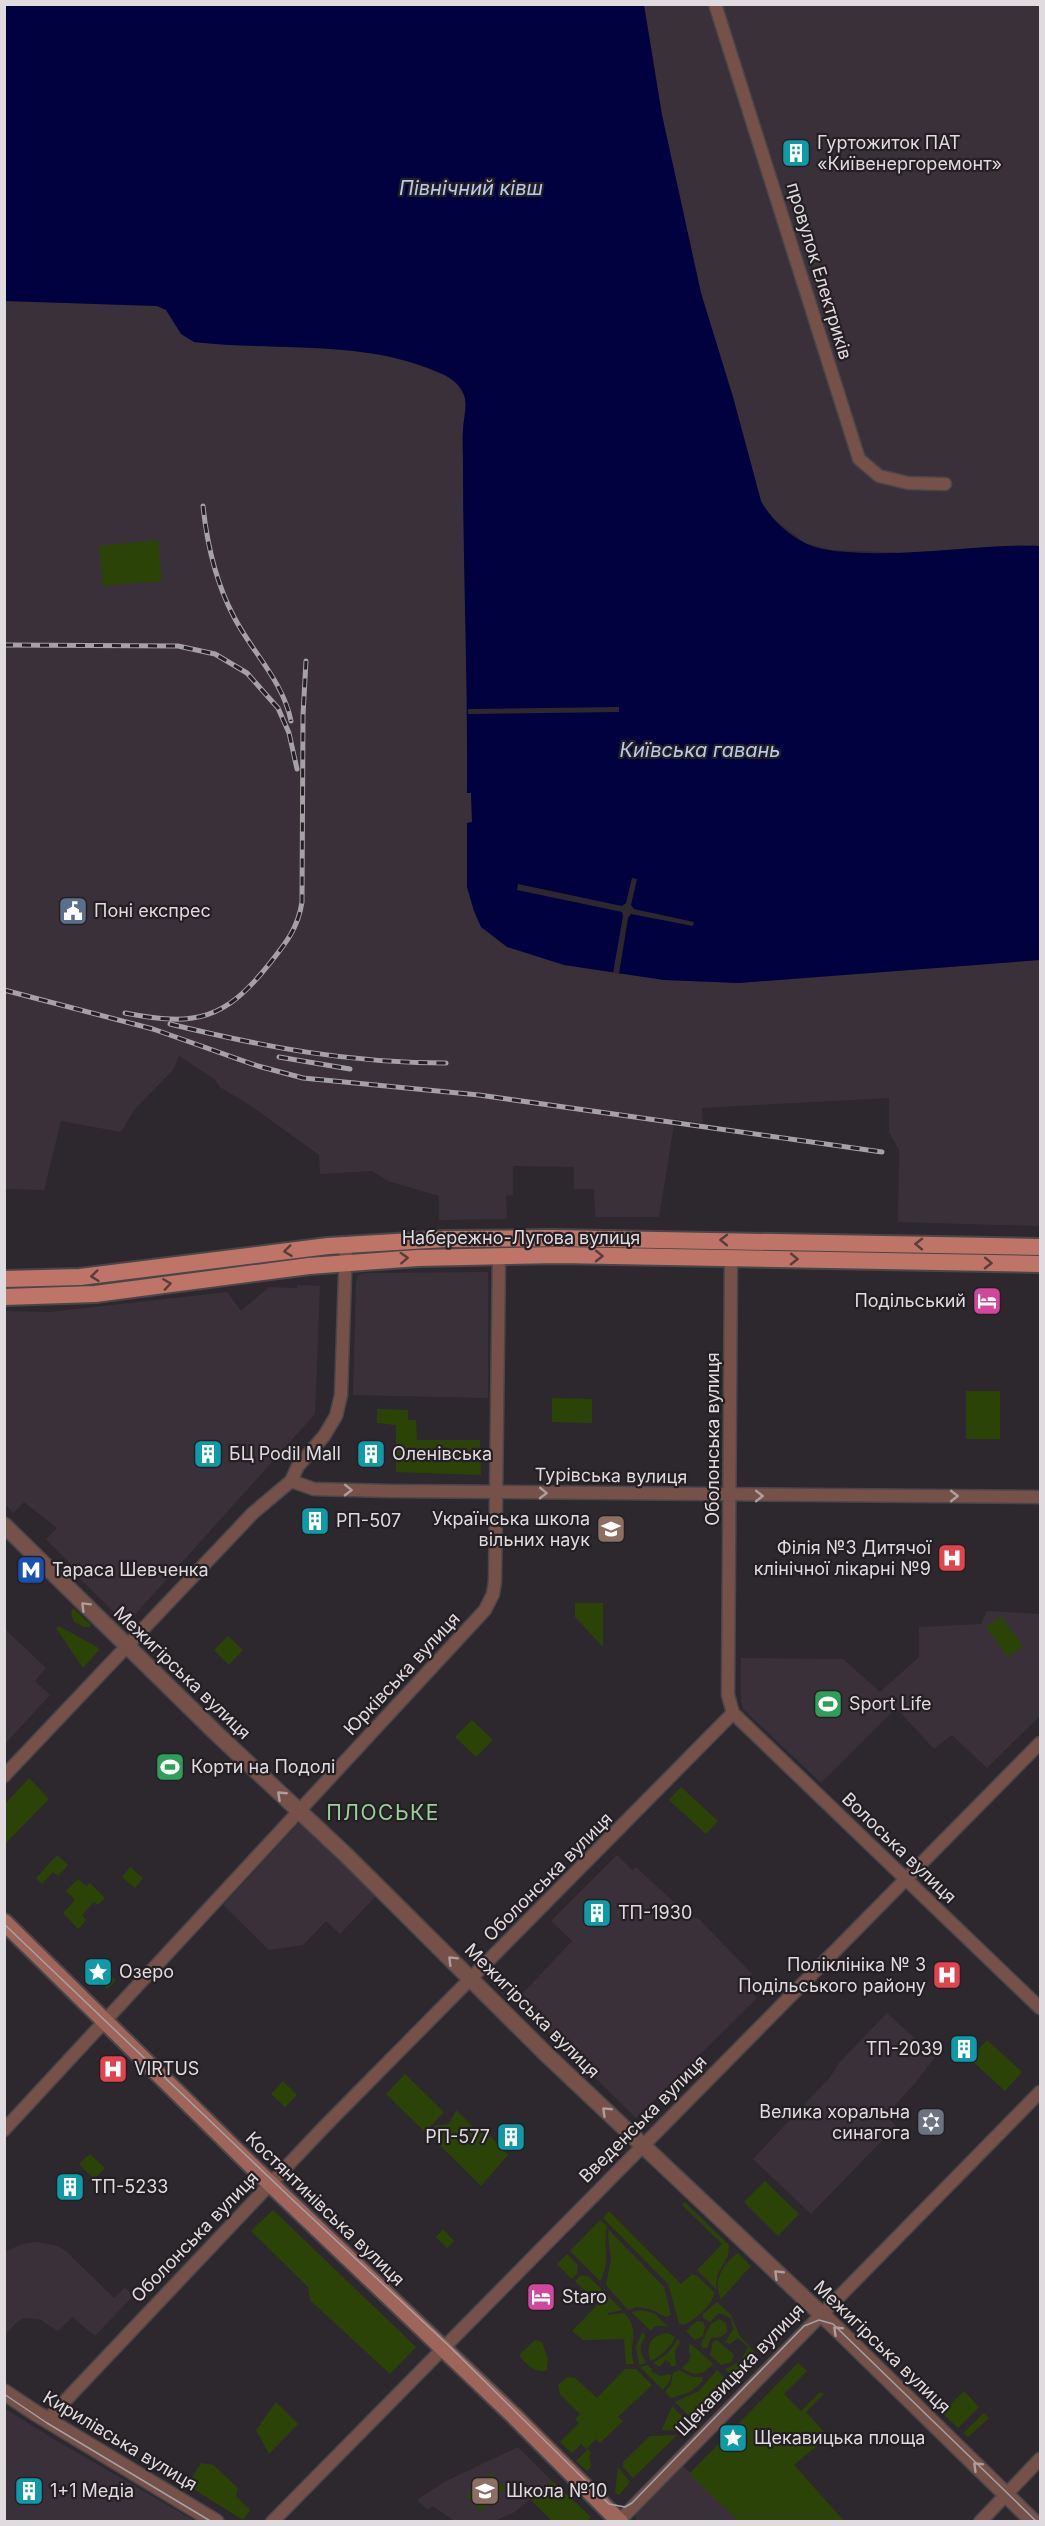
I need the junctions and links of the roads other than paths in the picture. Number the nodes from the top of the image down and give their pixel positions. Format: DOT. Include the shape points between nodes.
graph roads {
  1 [pos="715,4"];
  2 [pos="945,484"];
  3 [pos="346,1244"];
  4 [pos="1041,1247"];
  5 [pos="499,1255"];
  6 [pos="731,1258"];
  7 [pos="345,1262"];
  8 [pos="1041,1264"];
  9 [pos="4,1280"];
  10 [pos="4,1297"];
  11 [pos="291,1481"];
  12 [pos="497,1492"];
  13 [pos="731,1495"];
  14 [pos="1041,1497"];
  15 [pos="4,1525"];
  16 [pos="127,1647"];
  17 [pos="734,1713"];
  18 [pos="1041,1743"];
  19 [pos="4,1776"];
  20 [pos="300,1812"];
  21 [pos="905,1880"];
  22 [pos="4,1922"];
  23 [pos="472,1978"];
  24 [pos="1041,2008"];
  25 [pos="104,2020"];
  26 [pos="1041,2092"];
  27 [pos="4,2130"];
  28 [pos="643,2146"];
  29 [pos="271,2184"];
  30 [pos="821,2314"];
  31 [pos="443,2348"];
  32 [pos="4,2392"];
  33 [pos="47,2421"];
  34 [pos="1041,2459"];
  35 [pos="1006,2494"];
  36 [pos="620,2521"];
  37 [pos="216,2522"];
  38 [pos="272,2522"];
  39 [pos="980,2522"];
  40 [pos="1034,2522"];
  1 -- 2 [label="street, провулок Електриків" via="859,459 879,476 908,483"];
  4 -- 3 [label="main road, Набережно-Лугова вулиця, one-way" via="529,1238"];
  3 -- 7 [label="street"];
  3 -- 9 [label="main road, Набережно-Лугова вулиця, one-way" via="113,1274"];
  5 -- 6 [label="main road, Набережно-Лугова вулиця, one-way"];
  7 -- 5 [label="main road, Набережно-Лугова вулиця, one-way"];
  5 -- 12 [label="street, Юрківська вулиця"];
  6 -- 8 [label="main road, Набережно-Лугова вулиця, one-way"];
  6 -- 13 [label="street, Оболонська вулиця"];
  10 -- 7 [label="main road, Набережно-Лугова вулиця, one-way" via="95,1294"];
  7 -- 11 [label="street" via="339,1406 332,1425 298,1466"];
  11 -- 12 [label="street, Турівська вулиця, one-way" via="314,1490"];
  11 -- 16 [label="street" via="253,1513"];
  12 -- 13 [label="street, Турівська вулиця, one-way"];
  12 -- 20 [label="street, Юрківська вулиця" via="495,1586 485,1610"];
  13 -- 14 [label="street, Турівська вулиця, one-way"];
  13 -- 17 [label="street, Оболонська вулиця" via="728,1695"];
  16 -- 15 [label="street, Межигірська вулиця, one-way"];
  16 -- 19 [label="street"];
  20 -- 16 [label="street, Межигірська вулиця, one-way"];
  17 -- 21 [label="street, Волоська вулиця"];
  17 -- 23 [label="street, Оболонська вулиця"];
  18 -- 21 [label="street, Введенська вулиця"];
  23 -- 20 [label="street, Межигірська вулиця, one-way"];
  20 -- 25 [label="street, Юрківська вулиця"];
  21 -- 24 [label="street, Волоська вулиця"];
  21 -- 28 [label="street, Введенська вулиця"];
  22 -- 25 [label="main road, Костянтинівська вулиця"];
  28 -- 23 [label="street, Межигірська вулиця, one-way"];
  23 -- 29 [label="street, Оболонська вулиця"];
  25 -- 27 [label="street, Юрківська вулиця"];
  25 -- 29 [label="main road, Костянтинівська вулиця"];
  26 -- 30 [label="street, Щекавицька вулиця"];
  30 -- 28 [label="street, Межигірська вулиця, one-way"];
  28 -- 31 [label="street, Введенська вулиця"];
  29 -- 31 [label="main road, Костянтинівська вулиця"];
  29 -- 33 [label="street, Оболонська вулиця"];
  35 -- 30 [label="street, Межигірська вулиця, one-way"];
  30 -- 36 [label="street, Щекавицька вулиця"];
  31 -- 36 [label="main road, Костянтинівська вулиця"];
  31 -- 38 [label="street, Введенська вулиця"];
  32 -- 33 [label="street, Кирилівська вулиця"];
  33 -- 37 [label="street, Кирилівська вулиця"];
  34 -- 35 [label="street"];
  35 -- 39 [label="street"];
  35 -- 40 [label="street, Межигірська вулиця"];
}
